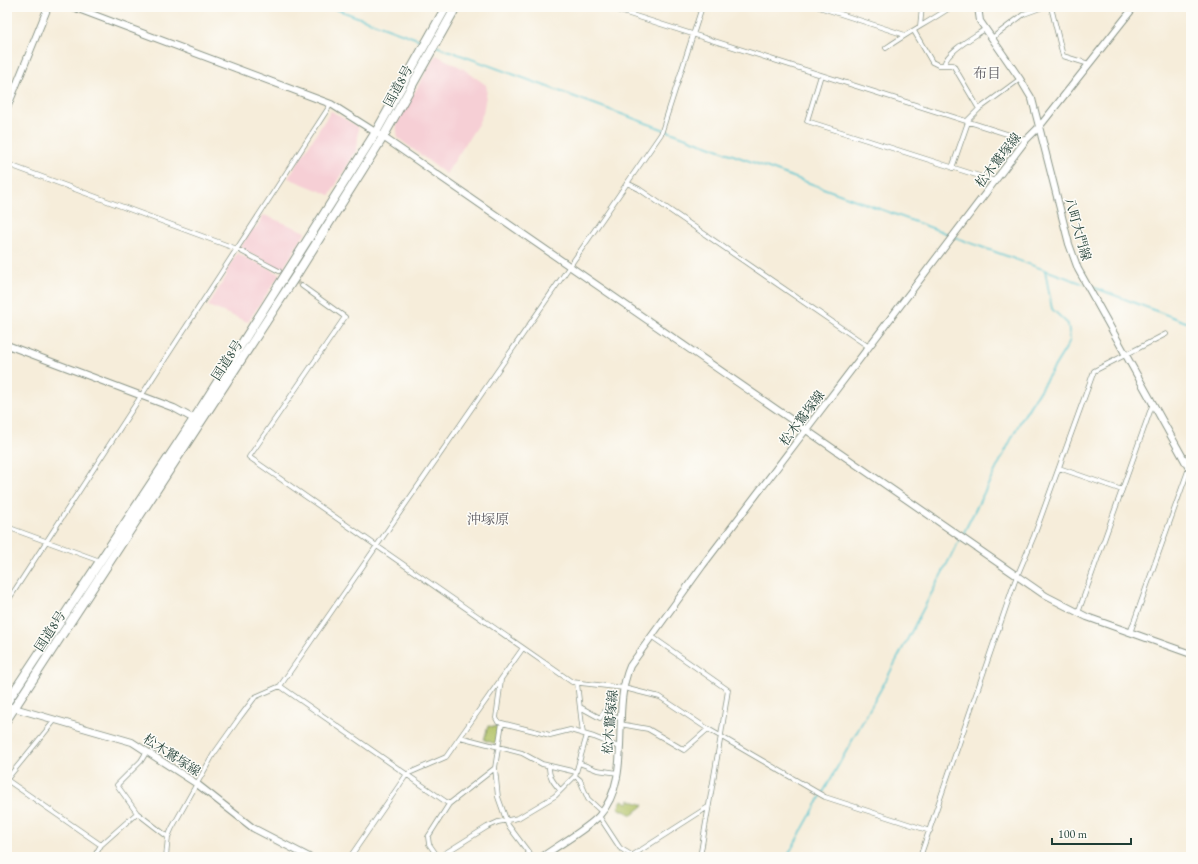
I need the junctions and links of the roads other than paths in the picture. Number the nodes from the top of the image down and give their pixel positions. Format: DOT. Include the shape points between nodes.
graph roads {
  1 [pos="48,7"];
  2 [pos="73,7"];
  3 [pos="446,7"];
  4 [pos="456,7"];
  5 [pos="607,7"];
  6 [pos="702,7"];
  7 [pos="819,7"];
  8 [pos="922,7"];
  9 [pos="950,7"];
  10 [pos="978,7"];
  11 [pos="1043,7"];
  12 [pos="1051,7"];
  13 [pos="1131,9"];
  14 [pos="442,22"];
  15 [pos="920,26"];
  16 [pos="986,30"];
  17 [pos="914,31"];
  18 [pos="693,34"];
  19 [pos="905,35"];
  20 [pos="992,38"];
  21 [pos="886,48"];
  22 [pos="421,59"];
  23 [pos="1089,64"];
  24 [pos="944,65"];
  25 [pos="821,75"];
  26 [pos="1020,79"];
  27 [pos="332,104"];
  28 [pos="7,108"];
  29 [pos="979,109"];
  30 [pos="967,121"];
  31 [pos="1040,126"];
  32 [pos="376,132"];
  33 [pos="383,137"];
  34 [pos="1026,140"];
  35 [pos="7,164"];
  36 [pos="952,168"];
  37 [pos="996,181"];
  38 [pos="627,183"];
  39 [pos="237,249"];
  40 [pos="570,266"];
  41 [pos="279,271"];
  42 [pos="302,286"];
  43 [pos="1166,334"];
  44 [pos="7,345"];
  45 [pos="869,347"];
  46 [pos="1126,355"];
  47 [pos="141,396"];
  48 [pos="1153,403"];
  49 [pos="194,419"];
  50 [pos="806,431"];
  51 [pos="1059,468"];
  52 [pos="1190,470"];
  53 [pos="1122,490"];
  54 [pos="7,527"];
  55 [pos="46,542"];
  56 [pos="376,546"];
  57 [pos="100,562"];
  58 [pos="1017,576"];
  59 [pos="7,602"];
  60 [pos="1078,613"];
  61 [pos="1130,633"];
  62 [pos="651,636"];
  63 [pos="523,648"];
  64 [pos="1191,654"];
  65 [pos="501,680"];
  66 [pos="577,683"];
  67 [pos="280,686"];
  68 [pos="624,688"];
  69 [pos="7,702"];
  70 [pos="11,706"];
  71 [pos="580,707"];
  72 [pos="7,719"];
  73 [pos="54,720"];
  74 [pos="619,721"];
  75 [pos="502,723"];
  76 [pos="708,729"];
  77 [pos="585,735"];
  78 [pos="721,735"];
  79 [pos="460,737"];
  80 [pos="619,747"];
  81 [pos="498,748"];
  82 [pos="147,751"];
  83 [pos="579,763"];
  84 [pos="549,766"];
  85 [pos="495,768"];
  86 [pos="618,773"];
  87 [pos="407,774"];
  88 [pos="576,774"];
  89 [pos="7,779"];
  90 [pos="197,784"];
  91 [pos="560,790"];
  92 [pos="449,804"];
  93 [pos="708,807"];
  94 [pos="137,813"];
  95 [pos="600,814"];
  96 [pos="507,820"];
  97 [pos="930,831"];
  98 [pos="168,837"];
  99 [pos="101,845"];
  100 [pos="632,856"];
  101 [pos="94,857"];
  102 [pos="166,857"];
  103 [pos="309,857"];
  104 [pos="350,857"];
  105 [pos="439,857"];
  106 [pos="532,857"];
  107 [pos="542,857"];
  108 [pos="700,857"];
  109 [pos="920,857"];
  1 -- 28 [label="main road"];
  2 -- 27 [label="main road"];
  3 -- 14 [label="highway, 国道8号"];
  4 -- 14 [label="highway, 国道8号"];
  5 -- 18 [label="street"];
  6 -- 18 [label="street"];
  7 -- 19 [label="street"];
  8 -- 15 [label="street"];
  9 -- 15 [label="street"];
  10 -- 16 [label="main road, 八町大門線" via="980,21"];
  11 -- 20 [label="street" via="1024,14"];
  12 -- 23 [label="street" via="1062,56"];
  13 -- 23 [label="main road, 松木鷲塚線"];
  14 -- 22 [label="highway, 国道8号"];
  15 -- 17 [label="street"];
  16 -- 20 [label="main road, 八町大門線"];
  16 -- 24 [label="street" via="958,47 945,60"];
  17 -- 19 [label="street"];
  17 -- 24 [label="street" via="932,62"];
  18 -- 25 [label="street"];
  18 -- 38 [label="street" via="661,134"];
  19 -- 21 [label="street"];
  20 -- 26 [label="main road, 八町大門線"];
  22 -- 32 [label="highway, 国道8号"];
  22 -- 33 [label="highway, 国道8号"];
  23 -- 31 [label="main road, 松木鷲塚線"];
  24 -- 29 [label="street" via="953,65"];
  25 -- 30 [label="street"];
  25 -- 36 [label="street" via="807,121"];
  26 -- 29 [label="street"];
  26 -- 31 [label="main road, 八町大門線" via="1032,99"];
  27 -- 32 [label="main road"];
  27 -- 39 [label="street"];
  29 -- 30 [label="street"];
  30 -- 34 [label="street"];
  30 -- 36 [label="street"];
  31 -- 34 [label="main road, 松木鷲塚線"];
  31 -- 46 [label="main road, 八町大門線" via="1069,244 1078,269"];
  32 -- 33 [label="main road"];
  32 -- 49 [label="highway, 国道8号"];
  33 -- 40 [label="main road"];
  33 -- 70 [label="highway, 国道8号" via="297,274"];
  34 -- 37 [label="main road, 松木鷲塚線"];
  35 -- 39 [label="street"];
  36 -- 37 [label="street"];
  37 -- 45 [label="main road, 松木鷲塚線"];
  38 -- 40 [label="street"];
  38 -- 45 [label="street" via="640,189"];
  39 -- 41 [label="street"];
  39 -- 47 [label="street"];
  40 -- 50 [label="main road"];
  40 -- 56 [label="street"];
  42 -- 56 [label="street" via="345,317 249,457"];
  43 -- 46 [label="street"];
  44 -- 47 [label="main road"];
  45 -- 50 [label="main road, 松木鷲塚線"];
  46 -- 48 [label="main road, 八町大門線"];
  46 -- 51 [label="street" via="1094,371"];
  47 -- 49 [label="main road" via="174,408"];
  47 -- 55 [label="street"];
  48 -- 52 [label="main road, 八町大門線"];
  48 -- 53 [label="street"];
  49 -- 57 [label="highway, 国道8号"];
  50 -- 58 [label="main road"];
  50 -- 62 [label="main road, 松木鷲塚線"];
  51 -- 53 [label="street"];
  51 -- 58 [label="street"];
  52 -- 61 [label="street"];
  53 -- 60 [label="street"];
  54 -- 55 [label="street"];
  55 -- 57 [label="street"];
  55 -- 59 [label="street"];
  56 -- 63 [label="street"];
  56 -- 67 [label="street"];
  57 -- 69 [label="highway, 国道8号"];
  58 -- 60 [label="main road"];
  58 -- 97 [label="street"];
  60 -- 61 [label="main road"];
  61 -- 64 [label="main road"];
  62 -- 68 [label="main road, 松木鷲塚線" via="630,666"];
  62 -- 78 [label="street" via="728,690"];
  63 -- 65 [label="street"];
  63 -- 66 [label="street"];
  65 -- 75 [label="street" via="496,718"];
  65 -- 79 [label="street"];
  66 -- 68 [label="street"];
  66 -- 71 [label="street"];
  67 -- 87 [label="street"];
  67 -- 90 [label="street" via="255,697 213,755"];
  68 -- 74 [label="main road, 松木鷲塚線"];
  68 -- 76 [label="street" via="660,697"];
  70 -- 72 [label="highway, 国道8号"];
  70 -- 73 [label="main road, 松木鷲塚線"];
  71 -- 74 [label="street" via="600,718 604,711"];
  71 -- 77 [label="street"];
  73 -- 82 [label="main road, 松木鷲塚線" via="132,742"];
  73 -- 89 [label="street"];
  74 -- 76 [label="street" via="648,729 684,750"];
  74 -- 80 [label="main road, 松木鷲塚線"];
  75 -- 77 [label="street" via="550,735 570,730"];
  75 -- 81 [label="street"];
  76 -- 78 [label="street"];
  77 -- 80 [label="street"];
  77 -- 83 [label="street"];
  78 -- 93 [label="street"];
  78 -- 97 [label="street" via="825,797"];
  79 -- 81 [label="street"];
  79 -- 87 [label="street" via="446,757"];
  80 -- 86 [label="main road, 松木鷲塚線"];
  81 -- 84 [label="street" via="522,753"];
  81 -- 85 [label="street"];
  82 -- 90 [label="main road, 松木鷲塚線"];
  82 -- 94 [label="street" via="141,761 117,785"];
  83 -- 86 [label="street" via="597,770"];
  83 -- 88 [label="street"];
  84 -- 88 [label="street"];
  84 -- 91 [label="street" via="553,782"];
  85 -- 92 [label="street"];
  85 -- 96 [label="street" via="498,797"];
  86 -- 95 [label="main road, 松木鷲塚線" via="616,786"];
  87 -- 92 [label="street"];
  87 -- 104 [label="street"];
  88 -- 91 [label="street"];
  88 -- 95 [label="street" via="588,799"];
  89 -- 99 [label="street"];
  90 -- 98 [label="street"];
  90 -- 103 [label="main road, 松木鷲塚線" via="253,828"];
  91 -- 96 [label="street" via="555,796 518,818"];
  92 -- 105 [label="street" via="428,837 431,849"];
  93 -- 100 [label="street"];
  93 -- 108 [label="street"];
  94 -- 98 [label="street"];
  94 -- 99 [label="street"];
  95 -- 100 [label="street" via="620,848"];
  95 -- 107 [label="main road, 松木鷲塚線"];
  96 -- 105 [label="street" via="487,827"];
  96 -- 106 [label="street"];
  97 -- 109 [label="street"];
  98 -- 102 [label="street"];
  99 -- 101 [label="street"];
}
